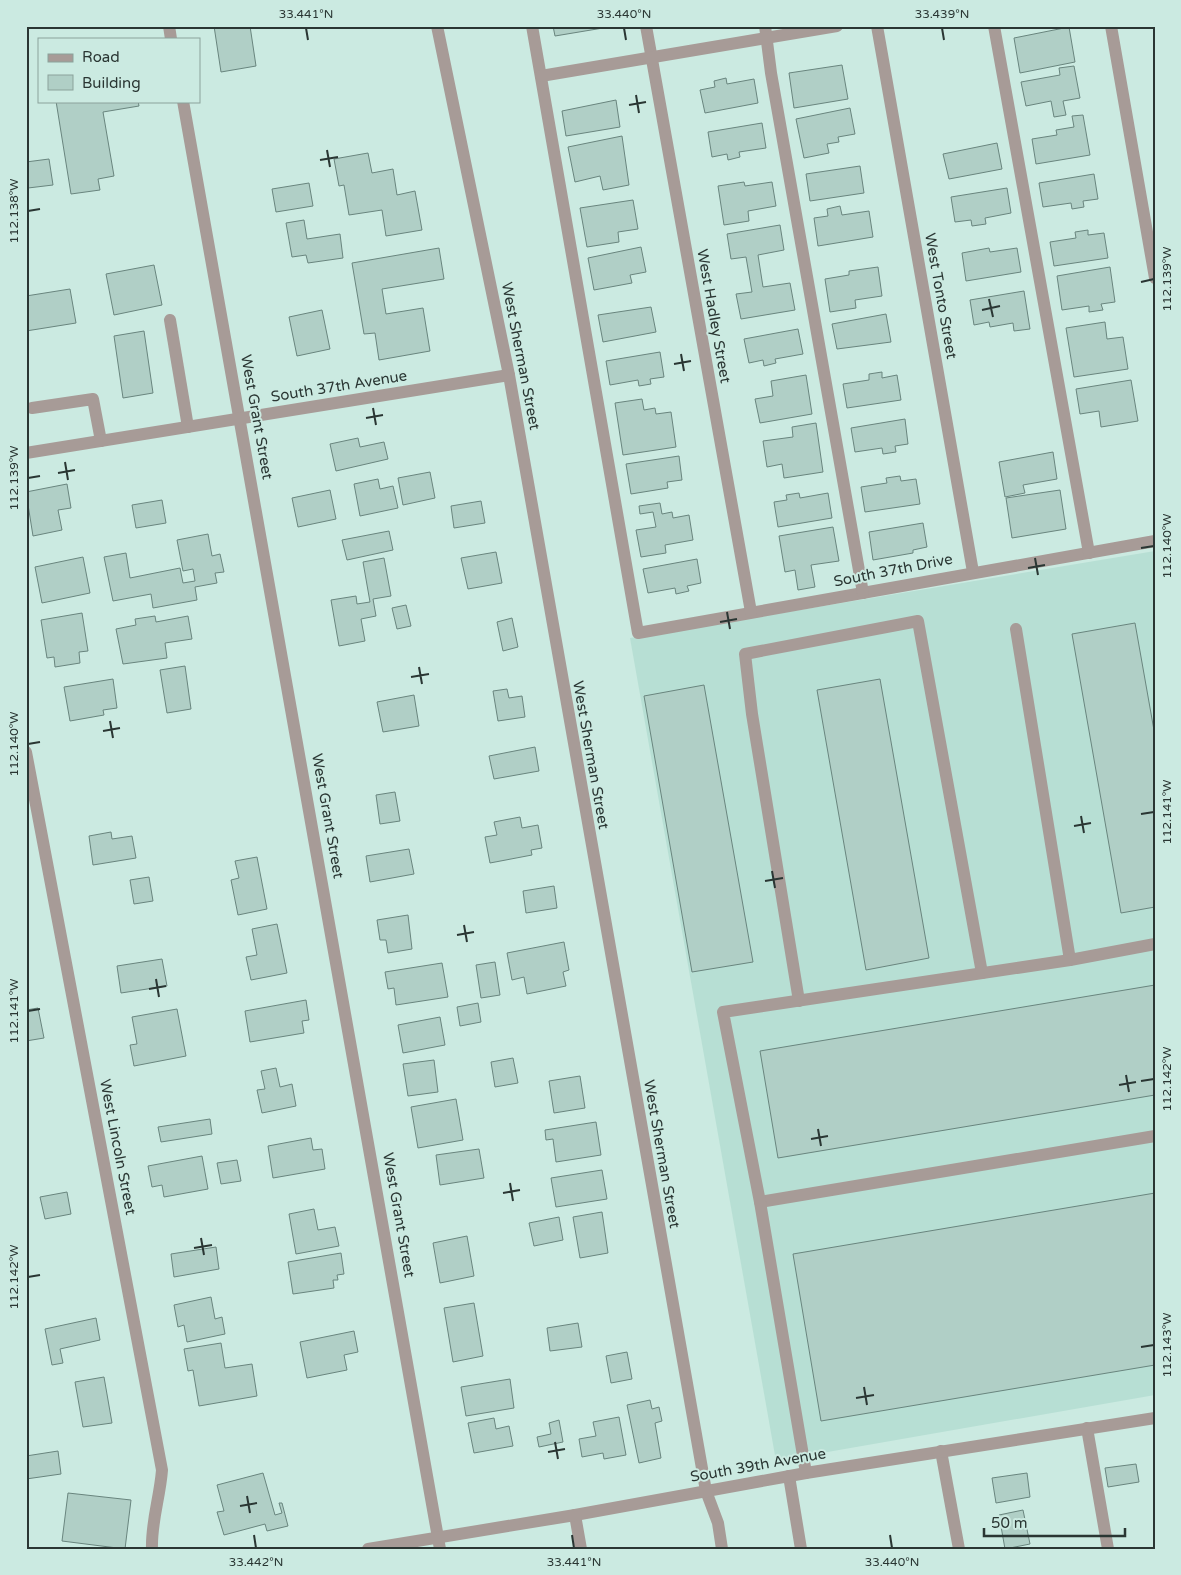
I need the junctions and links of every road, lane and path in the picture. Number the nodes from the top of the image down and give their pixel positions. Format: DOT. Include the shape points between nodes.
graph roads {
  1 [pos="437,26"];
  2 [pos="532,26"];
  3 [pos="646,26"];
  4 [pos="836,26"];
  5 [pos="877,26"];
  6 [pos="994,26"];
  7 [pos="1111,26"];
  8 [pos="766,32"];
  9 [pos="651,58"];
  10 [pos="541,76"];
  11 [pos="182,102"];
  12 [pos="1155,278"];
  13 [pos="170,320"];
  14 [pos="509,375"];
  15 [pos="32,408"];
  16 [pos="241,418"];
  17 [pos="188,427"];
  18 [pos="101,441"];
  19 [pos="26,453"];
  20 [pos="1155,541"];
  21 [pos="1089,553"];
  22 [pos="973,572"];
  23 [pos="863,593"];
  24 [pos="751,612"];
  25 [pos="1016,629"];
  26 [pos="26,752"];
  27 [pos="1155,944"];
  28 [pos="1070,960"];
  29 [pos="982,973"];
  30 [pos="799,1001"];
  31 [pos="1155,1136"];
  32 [pos="760,1202"];
  33 [pos="1155,1418"];
  34 [pos="1086,1428"];
  35 [pos="941,1451"];
  36 [pos="806,1472"];
  37 [pos="789,1476"];
  38 [pos="706,1491"];
  39 [pos="575,1515"];
  40 [pos="439,1543"];
  41 [pos="152,1549"];
  42 [pos="368,1549"];
  43 [pos="581,1549"];
  44 [pos="722,1549"];
  45 [pos="801,1549"];
  46 [pos="959,1549"];
  47 [pos="1108,1549"];
  1 -- 14 [label="street, West Sherman Street"];
  2 -- 10 [label="street"];
  3 -- 9 [label="street, West Hadley Street"];
  4 -- 8 [label="street"];
  5 -- 22 [label="street, West Tonto Street"];
  6 -- 21 [label="street"];
  7 -- 12 [label="street"];
  8 -- 9 [label="street"];
  8 -- 23 [label="street"];
  9 -- 10 [label="street"];
  9 -- 24 [label="street, West Hadley Street"];
  10 -- 24 [label="street, South 37th Drive" via="638,633"];
  11 -- 16 [label="street, West Grant Street"];
  13 -- 17 [label="street"];
  14 -- 16 [label="street, South 37th Avenue"];
  14 -- 38 [label="street, West Sherman Street"];
  15 -- 18 [label="street" via="93,399"];
  16 -- 17 [label="street, South 37th Avenue"];
  16 -- 40 [label="street, West Grant Street"];
  17 -- 18 [label="street, South 37th Avenue"];
  18 -- 19 [label="street, South 37th Avenue"];
  20 -- 21 [label="street, South 37th Drive"];
  21 -- 22 [label="street, South 37th Drive"];
  22 -- 23 [label="street, South 37th Drive"];
  23 -- 24 [label="street, South 37th Drive"];
  25 -- 28 [label="street"];
  26 -- 41 [label="street, West Lincoln Street" via="162,1470 152,1529"];
  27 -- 28 [label="street"];
  28 -- 29 [label="street"];
  29 -- 30 [label="street"];
  29 -- 30 [label="street" via="918,621 745,654"];
  30 -- 32 [label="street" via="723,1012"];
  31 -- 32 [label="street"];
  32 -- 36 [label="street"];
  33 -- 34 [label="street, South 39th Avenue"];
  34 -- 35 [label="street, South 39th Avenue"];
  34 -- 47 [label="street"];
  35 -- 36 [label="street, South 39th Avenue"];
  35 -- 46 [label="street"];
  36 -- 37 [label="street, South 39th Avenue"];
  37 -- 38 [label="street, South 39th Avenue"];
  37 -- 45 [label="street"];
  38 -- 39 [label="street, South 39th Avenue"];
  38 -- 44 [label="street, West Sherman Street" via="718,1523"];
  39 -- 40 [label="street, South 39th Avenue"];
  39 -- 43 [label="street"];
  40 -- 42 [label="street, South 39th Avenue"];
}
